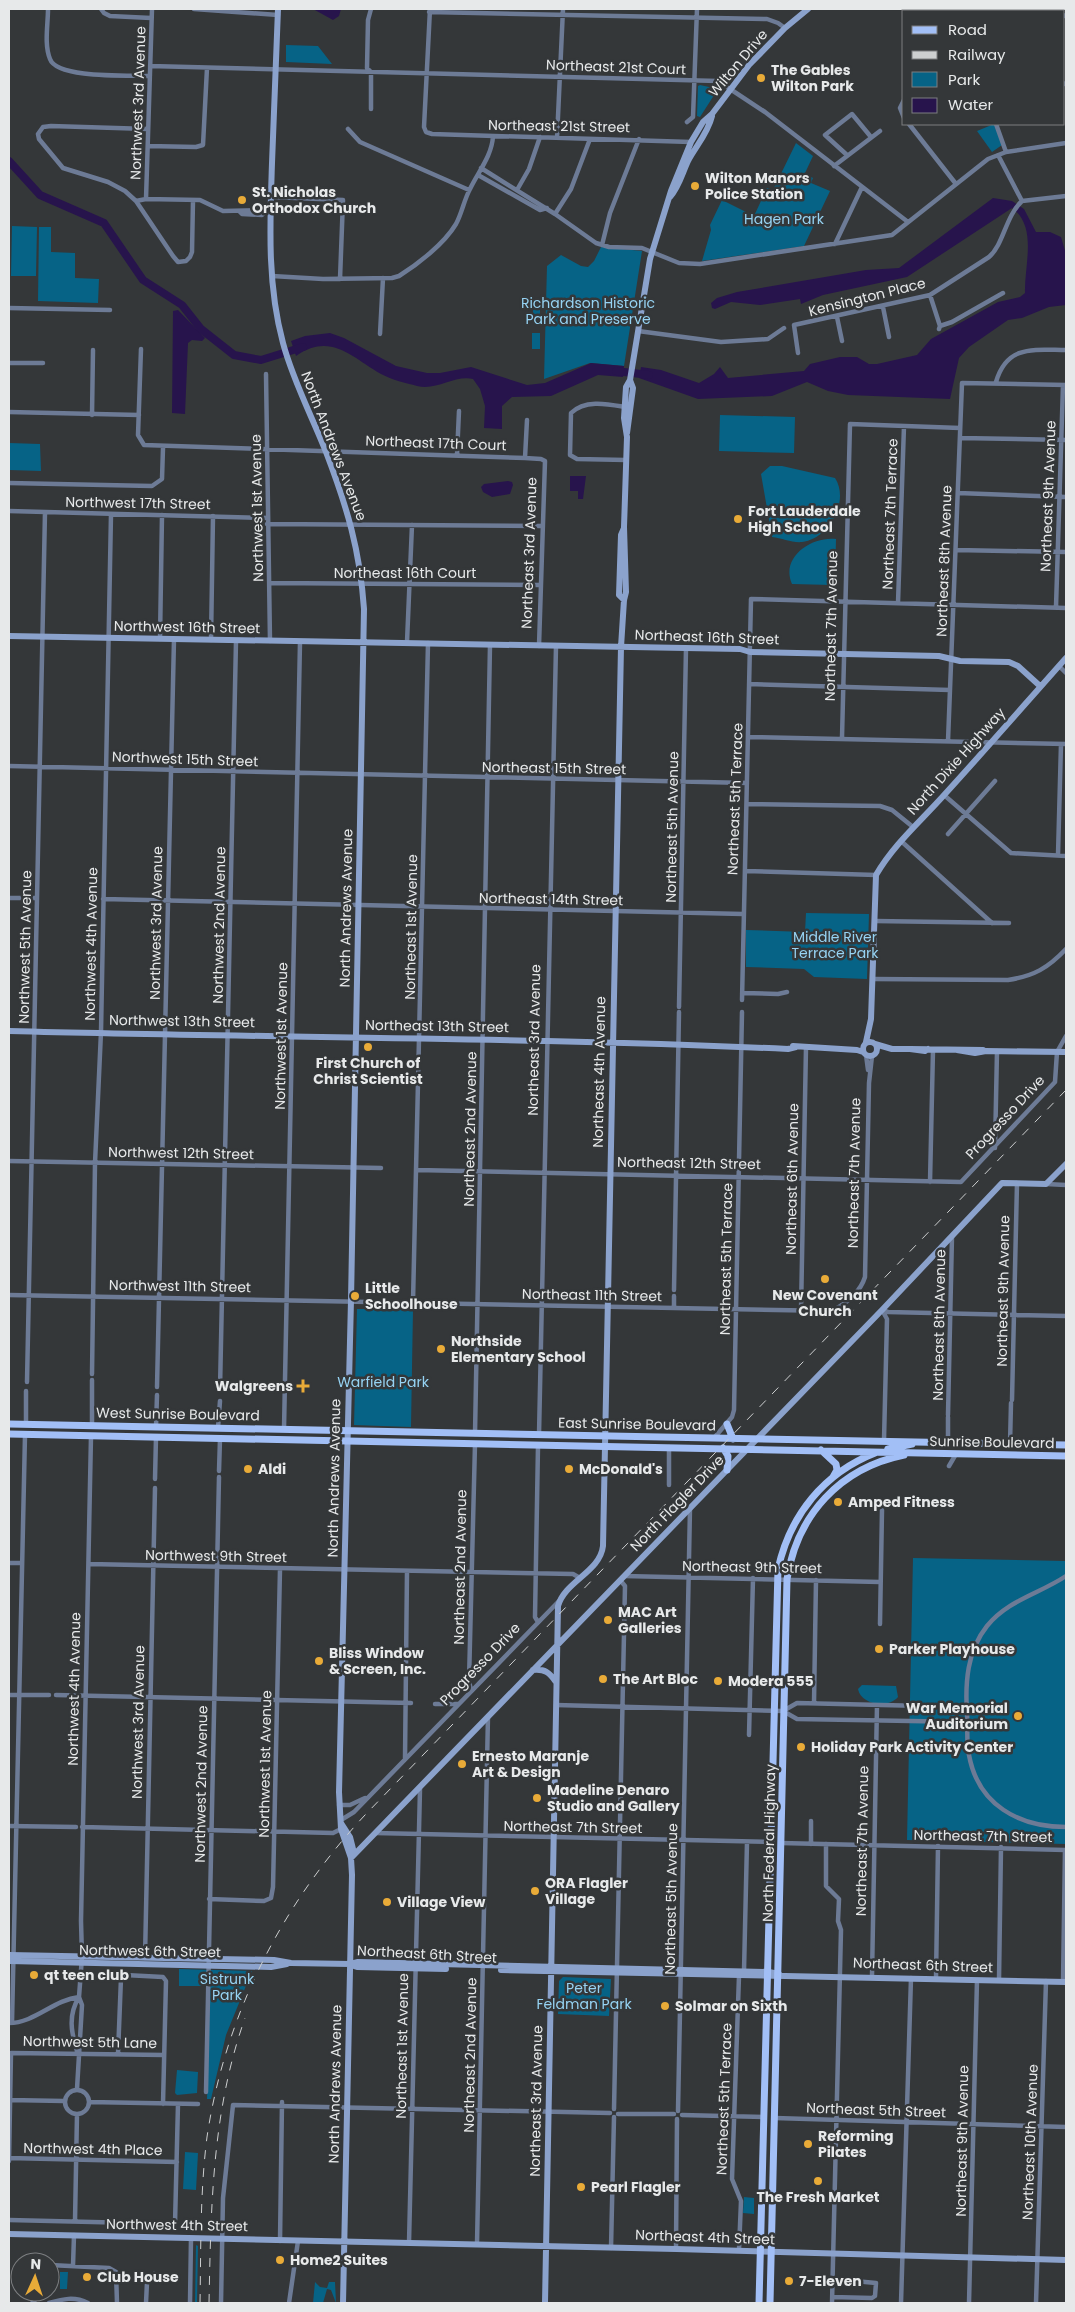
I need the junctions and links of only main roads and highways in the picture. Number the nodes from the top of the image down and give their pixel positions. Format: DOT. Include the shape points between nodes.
graph roads {
  1 [pos="9,1424"];
  2 [pos="38,1424"];
  3 [pos="727,1424"];
  4 [pos="218,1428"];
  5 [pos="347,1431"];
  6 [pos="9,1434"];
  7 [pos="475,1434"];
  8 [pos="488,1434"];
  9 [pos="25,1435"];
  10 [pos="714,1438"];
  11 [pos="733,1438"];
  12 [pos="202,1439"];
  13 [pos="347,1440"];
  14 [pos="927,1442"];
  15 [pos="459,1444"];
  16 [pos="475,1444"];
  17 [pos="1025,1445"];
  18 [pos="1066,1446"];
  19 [pos="698,1448"];
  20 [pos="723,1448"];
  21 [pos="820,1450"];
  22 [pos="880,1452"];
  23 [pos="916,1453"];
  24 [pos="1011,1455"];
  25 [pos="1066,1456"];
  26 [pos="727,1470"];
  27 [pos="833,1477"];
  28 [pos="772,1825"];
  29 [pos="771,1842"];
  30 [pos="781,1843"];
  31 [pos="781,1856"];
  32 [pos="765,2102"];
  33 [pos="764,2117"];
  34 [pos="775,2118"];
  35 [pos="774,2130"];
  36 [pos="759,2303"];
  37 [pos="770,2303"];
  1 -- 2 [label="main road, West Sunrise Boulevard"];
  2 -- 4 [label="main road, West Sunrise Boulevard"];
  2 -- 9 [label="main road"];
  3 -- 11 [label="main road"];
  4 -- 5 [label="main road, West Sunrise Boulevard"];
  4 -- 12 [label="main road" via="217,1433"];
  5 -- 7 [label="main road, East Sunrise Boulevard"];
  6 -- 9 [label="main road, West Sunrise Boulevard"];
  7 -- 8 [label="main road, East Sunrise Boulevard"];
  7 -- 15 [label="main road"];
  8 -- 10 [label="main road, East Sunrise Boulevard"];
  8 -- 16 [label="main road" via="476,1439"];
  9 -- 12 [label="main road, West Sunrise Boulevard"];
  10 -- 11 [label="main road, East Sunrise Boulevard"];
  10 -- 19 [label="main road"];
  11 -- 14 [label="main road, East Sunrise Boulevard"];
  12 -- 13 [label="main road, West Sunrise Boulevard"];
  13 -- 15 [label="main road, East Sunrise Boulevard"];
  14 -- 17 [label="main road, Sunrise Boulevard"];
  14 -- 22 [label="main road"];
  15 -- 16 [label="main road, East Sunrise Boulevard"];
  16 -- 19 [label="main road, East Sunrise Boulevard"];
  17 -- 18 [label="main road, Sunrise Boulevard"];
  17 -- 24 [label="main road"];
  19 -- 20 [label="main road, East Sunrise Boulevard"];
  20 -- 21 [label="main road, East Sunrise Boulevard"];
  20 -- 26 [label="main road" via="728,1456"];
  21 -- 22 [label="main road, East Sunrise Boulevard"];
  21 -- 27 [label="main road" via="836,1464"];
  22 -- 23 [label="main road, East Sunrise Boulevard"];
  22 -- 27 [label="main road, North Federal Highway"];
  23 -- 24 [label="main road, Sunrise Boulevard"];
  23 -- 30 [label="main road, North Federal Highway" via="866,1467 832,1490 798,1537 787,1579"];
  24 -- 25 [label="main road, Sunrise Boulevard"];
  27 -- 28 [label="main road, North Federal Highway" via="812,1496 796,1519 784,1546 777,1579"];
  28 -- 29 [label="main road, North Federal Highway"];
  28 -- 30 [label="main road"];
  29 -- 31 [label="main road"];
  29 -- 32 [label="main road, North Federal Highway"];
  30 -- 31 [label="main road, North Federal Highway"];
  31 -- 34 [label="main road, North Federal Highway"];
  32 -- 33 [label="main road, North Federal Highway"];
  32 -- 34 [label="main road"];
  33 -- 35 [label="main road"];
  33 -- 36 [label="main road, North Federal Highway"];
  34 -- 35 [label="main road, North Federal Highway"];
  35 -- 37 [label="main road, North Federal Highway"];
}
